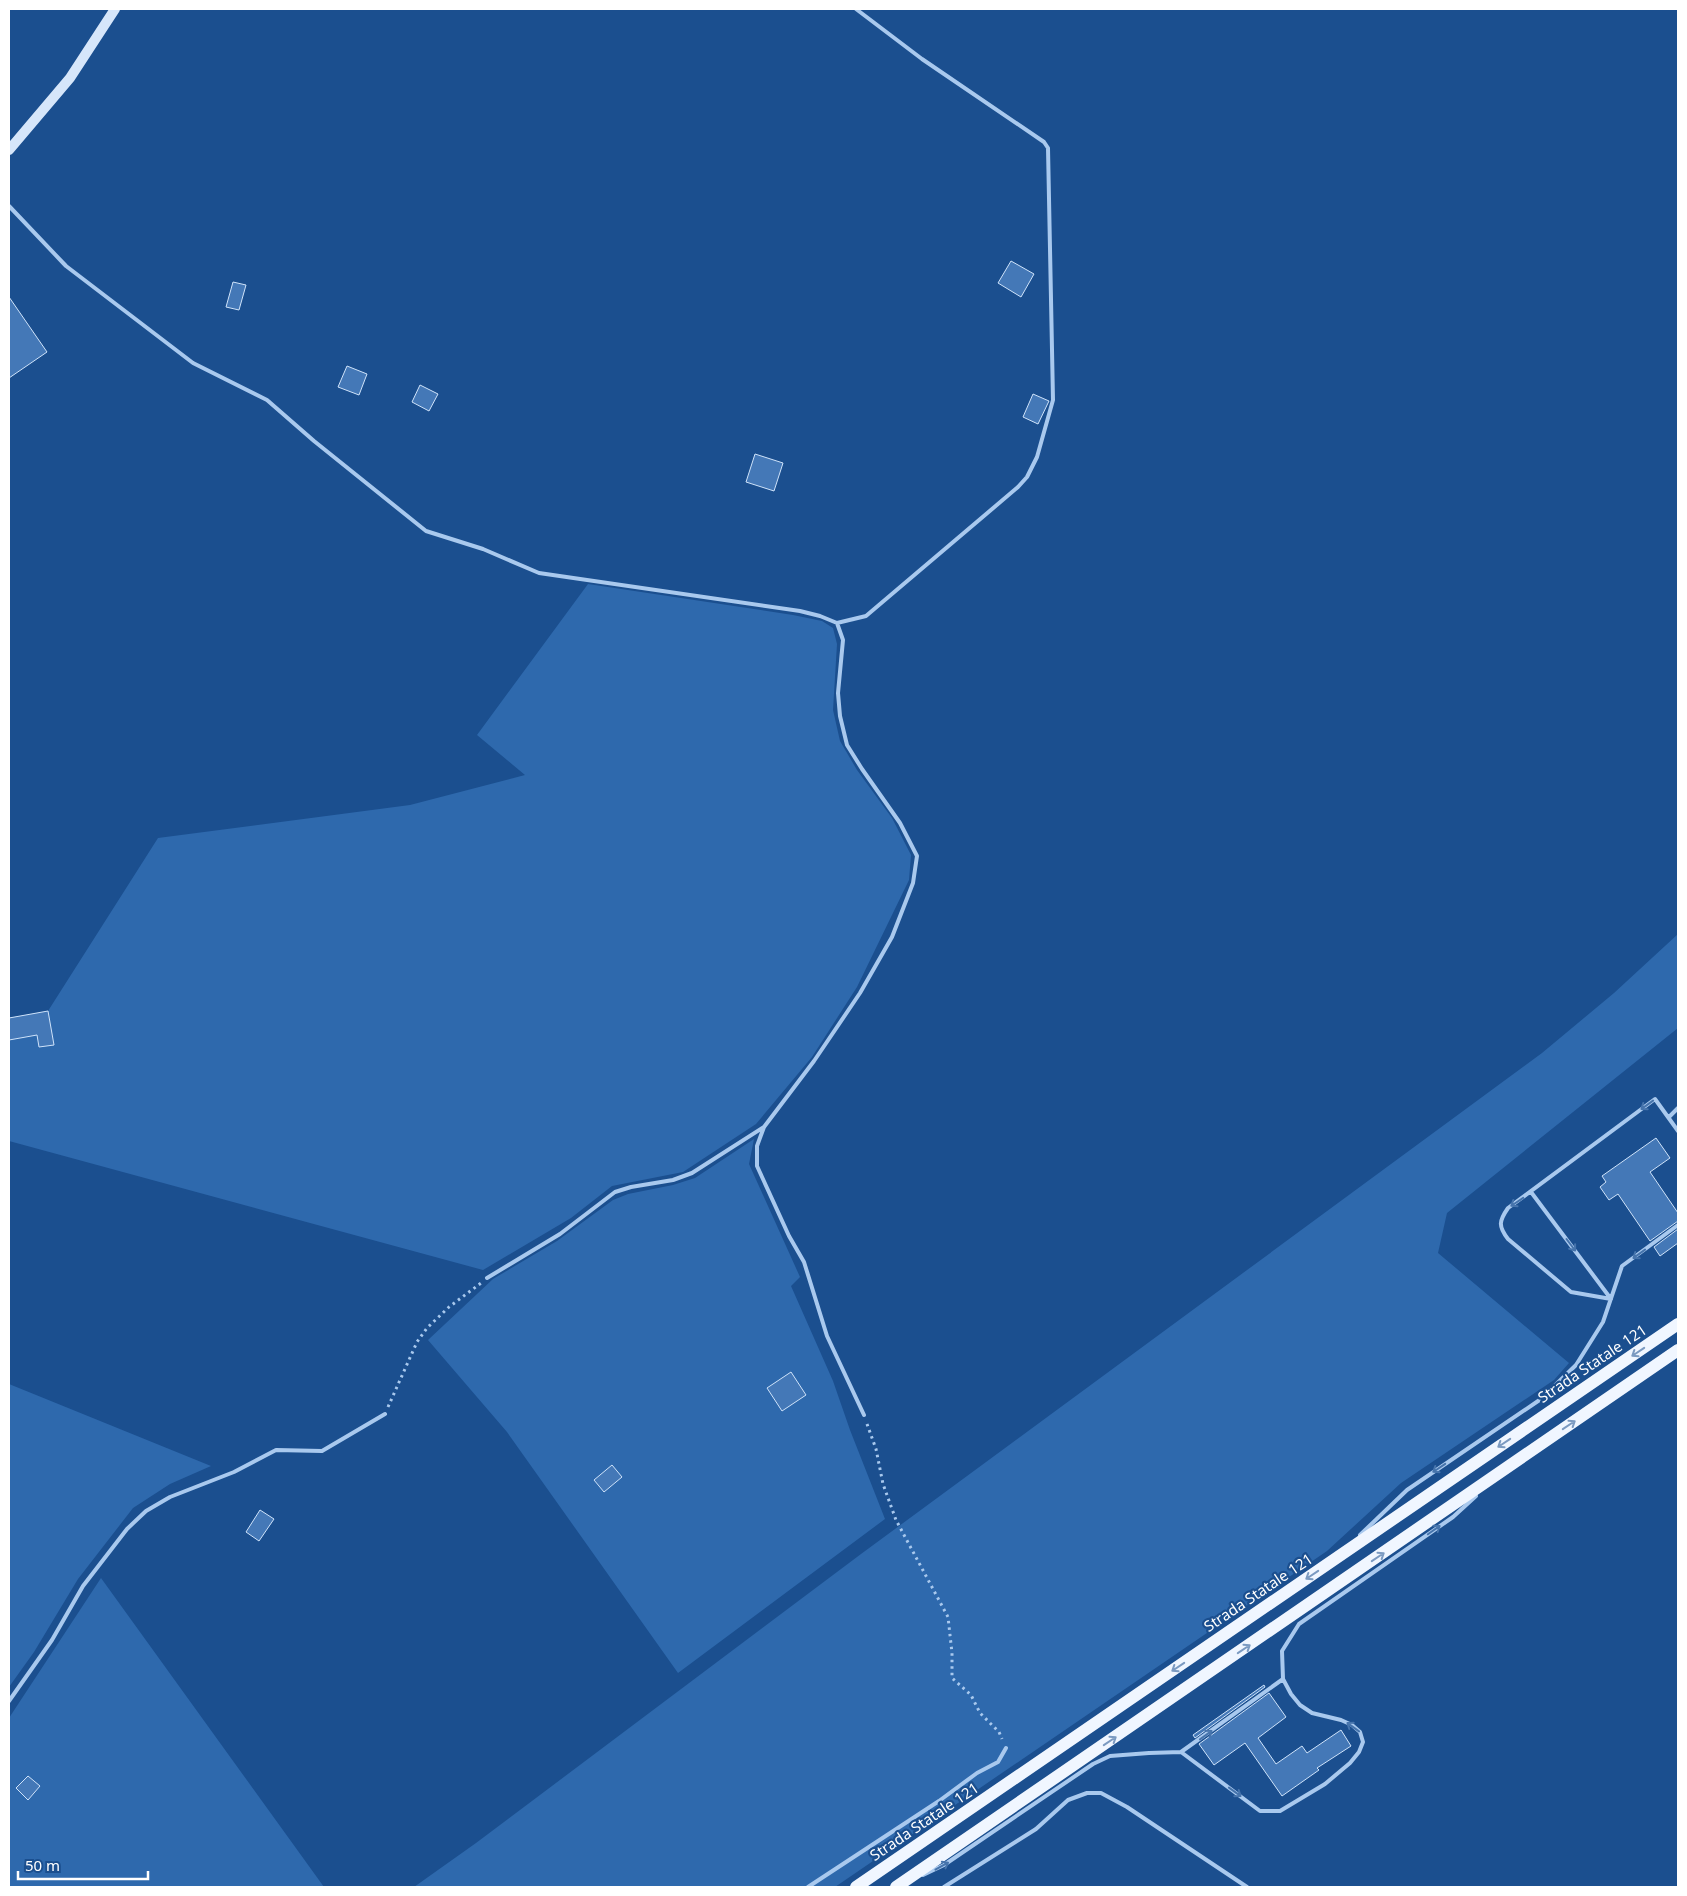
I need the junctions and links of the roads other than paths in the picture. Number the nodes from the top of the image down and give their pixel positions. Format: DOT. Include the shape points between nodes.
graph roads {
  1 [pos="115,9"];
  2 [pos="856,9"];
  3 [pos="9,150"];
  4 [pos="9,206"];
  5 [pos="837,623"];
  6 [pos="1678,1108"];
  7 [pos="1669,1116"];
  8 [pos="764,1127"];
  9 [pos="1678,1131"];
  10 [pos="1531,1192"];
  11 [pos="1678,1225"];
  12 [pos="487,1278"];
  13 [pos="1611,1299"];
  14 [pos="1678,1324"];
  15 [pos="1678,1350"];
  16 [pos="385,1414"];
  17 [pos="864,1415"];
  18 [pos="1507,1468"];
  19 [pos="1334,1560"];
  20 [pos="1282,1679"];
  21 [pos="9,1701"];
  22 [pos="1006,1748"];
  23 [pos="1181,1752"];
  24 [pos="808,1887"];
  25 [pos="856,1887"];
  26 [pos="897,1887"];
  27 [pos="944,1887"];
  28 [pos="1247,1887"];
  1 -- 3 [label="street" via="70,78"];
  2 -- 5 [label="lane" via="922,59 1044,142 1048,148 1053,400 1037,457 1018,487 866,616"];
  4 -- 5 [label="lane" via="66,266 193,363 268,400 426,531 483,549 539,573 800,611"];
  5 -- 8 [label="lane" via="843,640 838,693 847,745 900,823 917,856 912,883 887,945 850,1008"];
  6 -- 7 [label="lane"];
  7 -- 9 [label="lane"];
  7 -- 10 [label="lane, one-way" via="1655,1099"];
  8 -- 12 [label="lane" via="692,1173 615,1192 560,1234"];
  8 -- 17 [label="lane" via="756,1146 757,1166 804,1262 826,1336"];
  10 -- 13 [label="lane, one-way"];
  10 -- 13 [label="lane, one-way" via="1508,1208 1501,1219 1501,1231 1571,1292"];
  11 -- 13 [label="lane, one-way" via="1622,1266"];
  13 -- 19 [label="lane, one-way" via="1603,1322 1569,1372 1540,1399 1407,1490"];
  14 -- 19 [label="main road, Strada Statale 121, one-way"];
  18 -- 15 [label="main road, one-way"];
  16 -- 21 [label="lane" via="322,1452 276,1450 146,1511 127,1529 83,1586 52,1640"];
  20 -- 18 [label="lane, one-way" via="1282,1651 1299,1624 1453,1516"];
  26 -- 18 [label="main road, one-way"];
  19 -- 25 [label="main road, Strada Statale 121, one-way"];
  23 -- 20 [label="lane, one-way"];
  23 -- 20 [label="lane, one-way" via="1260,1811 1280,1811 1325,1784 1359,1752 1363,1742 1360,1732 1341,1720 1306,1709"];
  22 -- 24 [label="lane" via="998,1762"];
  26 -- 23 [label="lane, one-way" via="944,1865 1093,1764 1110,1756"];
  27 -- 28 [label="lane" via="1036,1829 1068,1800 1087,1793 1101,1793"];
}
